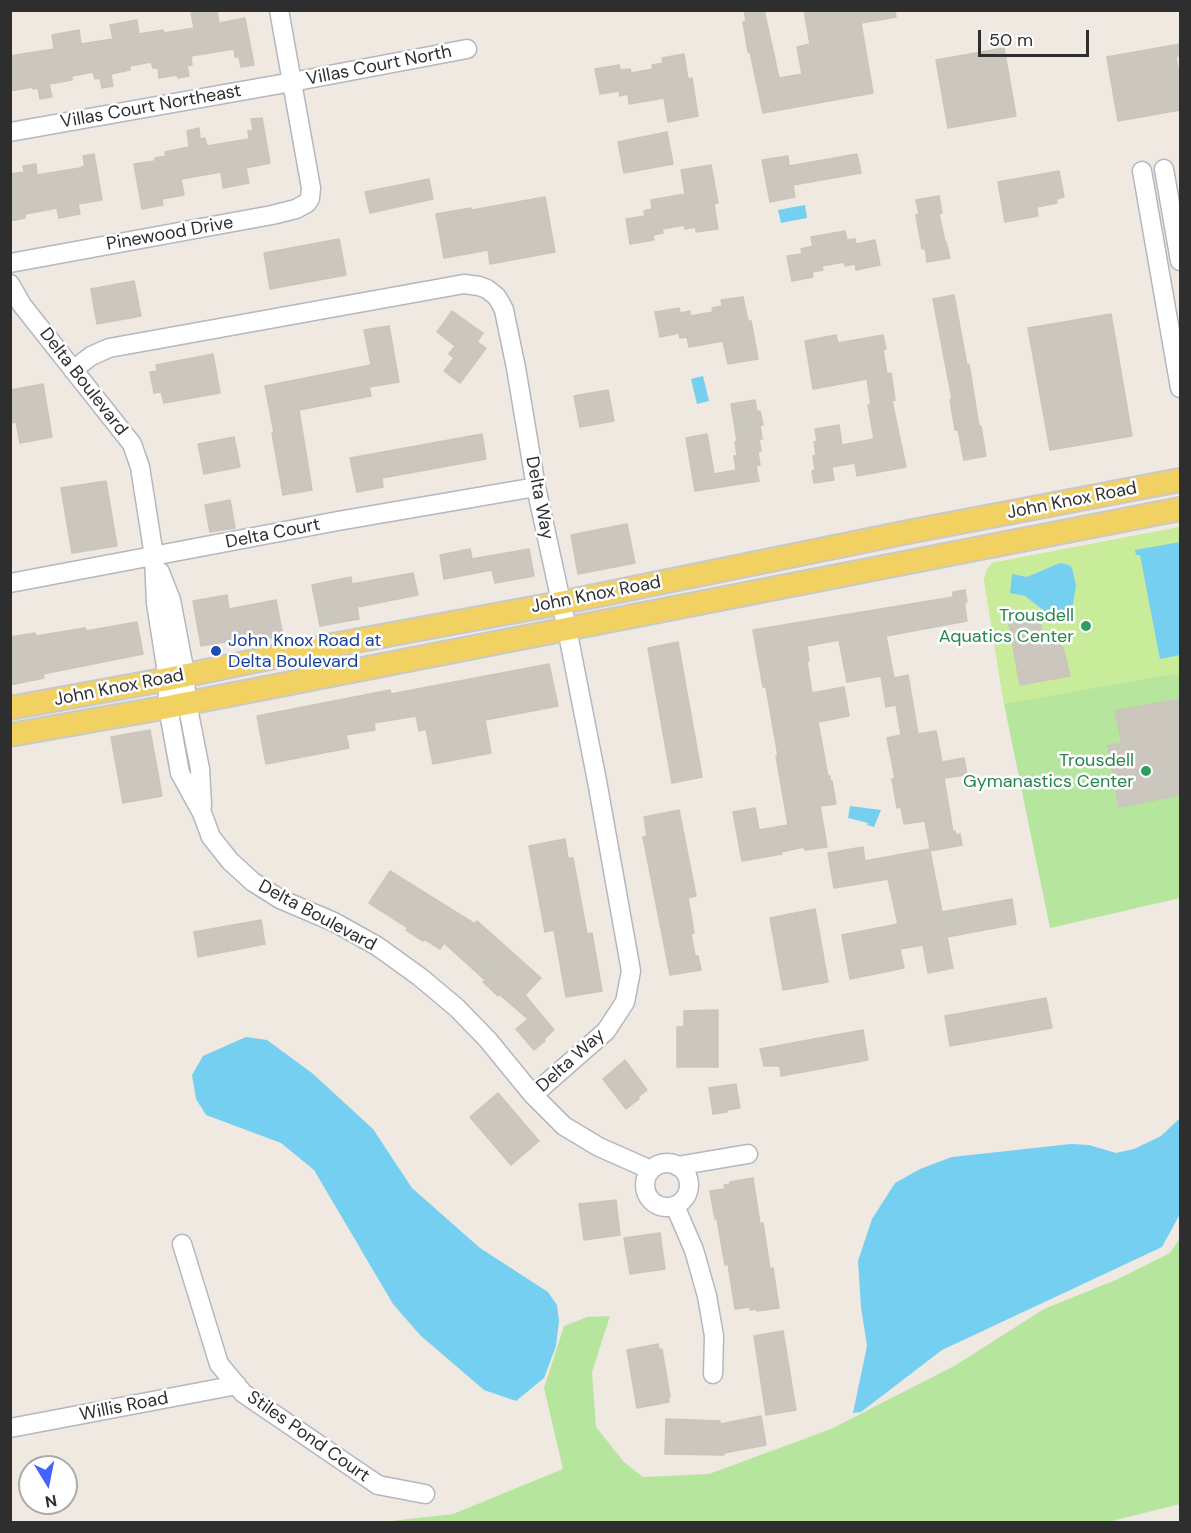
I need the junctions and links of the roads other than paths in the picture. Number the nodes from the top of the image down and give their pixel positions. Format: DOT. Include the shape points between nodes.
graph roads {
  1 [pos="279,10"];
  2 [pos="467,49"];
  3 [pos="292,82"];
  4 [pos="10,132"];
  5 [pos="1164,169"];
  6 [pos="1142,171"];
  7 [pos="1180,261"];
  8 [pos="10,263"];
  9 [pos="10,284"];
  10 [pos="73,370"];
  11 [pos="1180,388"];
  12 [pos="1180,480"];
  13 [pos="536,487"];
  14 [pos="1180,509"];
  15 [pos="952,524"];
  16 [pos="958,552"];
  17 [pos="154,556"];
  18 [pos="10,583"];
  19 [pos="560,603"];
  20 [pos="567,629"];
  21 [pos="176,677"];
  22 [pos="177,705"];
  23 [pos="10,708"];
  24 [pos="10,735"];
  25 [pos="533,1095"];
  26 [pos="748,1154"];
  27 [pos="676,1166"];
  28 [pos="651,1170"];
  29 [pos="675,1206"];
  30 [pos="182,1244"];
  31 [pos="713,1374"];
  32 [pos="237,1385"];
  33 [pos="10,1428"];
  34 [pos="425,1494"];
  1 -- 3 [label="street"];
  2 -- 3 [label="street, Villas Court North"];
  3 -- 4 [label="street, Villas Court Northeast"];
  3 -- 8 [label="street, Pinewood Drive" via="310,183 307,203 272,215"];
  5 -- 7 [label="street"];
  6 -- 11 [label="street"];
  9 -- 10 [label="street, Delta Boulevard"];
  10 -- 13 [label="street, Delta Way" via="109,348 464,284 479,286 496,296 504,310"];
  10 -- 17 [label="street, Delta Boulevard" via="132,444 140,469"];
  12 -- 15 [label="main road, John Knox Road"];
  13 -- 17 [label="street, Delta Court"];
  13 -- 19 [label="street, Delta Way"];
  14 -- 16 [label="main road, John Knox Road"];
  15 -- 16 [label="main road"];
  15 -- 19 [label="main road, John Knox Road"];
  16 -- 20 [label="main road, John Knox Road"];
  17 -- 18 [label="street, Delta Court"];
  17 -- 21 [label="street, Delta Boulevard" via="171,600"];
  19 -- 20 [label="street, Delta Way"];
  19 -- 21 [label="main road, John Knox Road"];
  20 -- 22 [label="main road, John Knox Road"];
  20 -- 25 [label="street, Delta Way" via="631,971 625,1002 606,1031"];
  21 -- 22 [label="street, Delta Boulevard"];
  21 -- 23 [label="main road, John Knox Road"];
  22 -- 24 [label="main road, John Knox Road"];
  22 -- 25 [label="street, Delta Boulevard" via="180,772 211,837 230,861 280,899 334,922 420,977 488,1040"];
  25 -- 28 [label="street, Delta Boulevard" via="564,1126"];
  26 -- 27 [label="street"];
  27 -- 28 [label="street" via="660,1164"];
  27 -- 29 [label="street" via="683,1169 689,1186 683,1201"];
  28 -- 29 [label="street" via="645,1181 647,1195 662,1207"];
  29 -- 31 [label="street" via="694,1250 707,1296 714,1336"];
  30 -- 32 [label="street, Stiles Pond Court" via="219,1364"];
  32 -- 33 [label="street, Willis Road"];
  32 -- 34 [label="street, Stiles Pond Court" via="243,1393 378,1485"];
}
